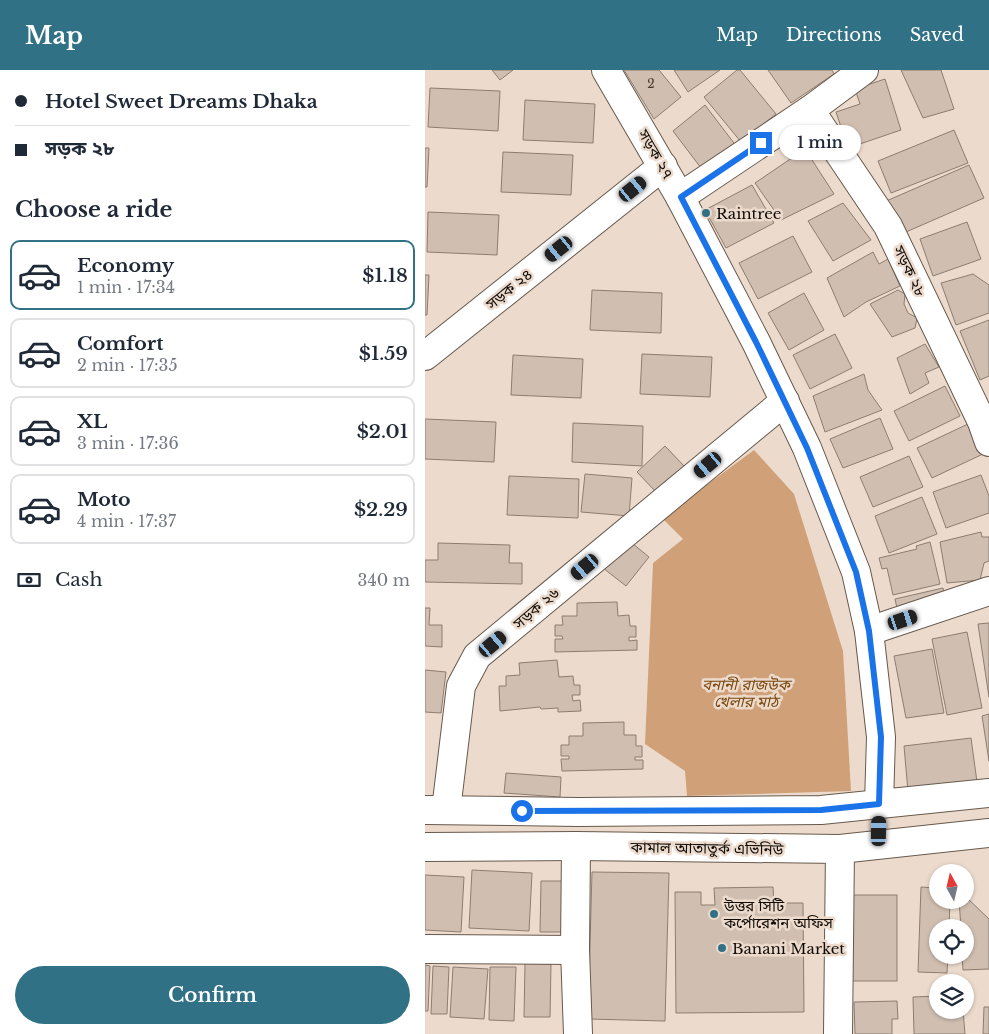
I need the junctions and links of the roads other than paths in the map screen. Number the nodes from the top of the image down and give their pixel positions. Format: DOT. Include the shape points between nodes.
graph roads {
  1 [pos="606,70"];
  2 [pos="863,70"];
  3 [pos="810,110"];
  4 [pos="663,166"];
  5 [pos="681,197"];
  6 [pos="425,356"];
  7 [pos="785,401"];
  8 [pos="989,442"];
  9 [pos="989,591"];
  10 [pos="869,631"];
  11 [pos="989,793"];
  12 [pos="879,804"];
  13 [pos="435,810"];
  14 [pos="989,833"];
  15 [pos="878,845"];
  16 [pos="576,846"];
  17 [pos="425,848"];
  18 [pos="840,849"];
  19 [pos="425,949"];
  20 [pos="575,950"];
  21 [pos="578,1034"];
  22 [pos="838,1034"];
  1 -- 4 [label="street, সড়ক ২৭"];
  2 -- 3 [label="street"];
  3 -- 5 [label="street"];
  3 -- 8 [label="street, সড়ক ২৮" via="888,226"];
  4 -- 5 [label="street, সড়ক ২৭"];
  4 -- 6 [label="street, সড়ক ২৪"];
  5 -- 7 [label="street, সড়ক ২৭"];
  7 -- 10 [label="street, সড়ক ২৭" via="856,572"];
  7 -- 13 [label="street, সড়ক ২৬" via="477,656 461,686"];
  9 -- 10 [label="street"];
  10 -- 12 [label="street, সড়ক ২৭" via="881,737"];
  11 -- 12 [label="street"];
  12 -- 13 [label="street" via="821,810"];
  12 -- 15 [label="street, সড়ক ২৭"];
  14 -- 15 [label="street, কামাল আতাতুর্ক এভিনিউ"];
  15 -- 18 [label="street, কামাল আতাতুর্ক এভিনিউ"];
  16 -- 17 [label="street, কামাল আতাতুর্ক এভিনিউ"];
  16 -- 18 [label="street, কামাল আতাতুর্ক এভিনিউ"];
  16 -- 20 [label="street"];
  18 -- 22 [label="street"];
  19 -- 20 [label="street"];
  20 -- 21 [label="street"];
}
